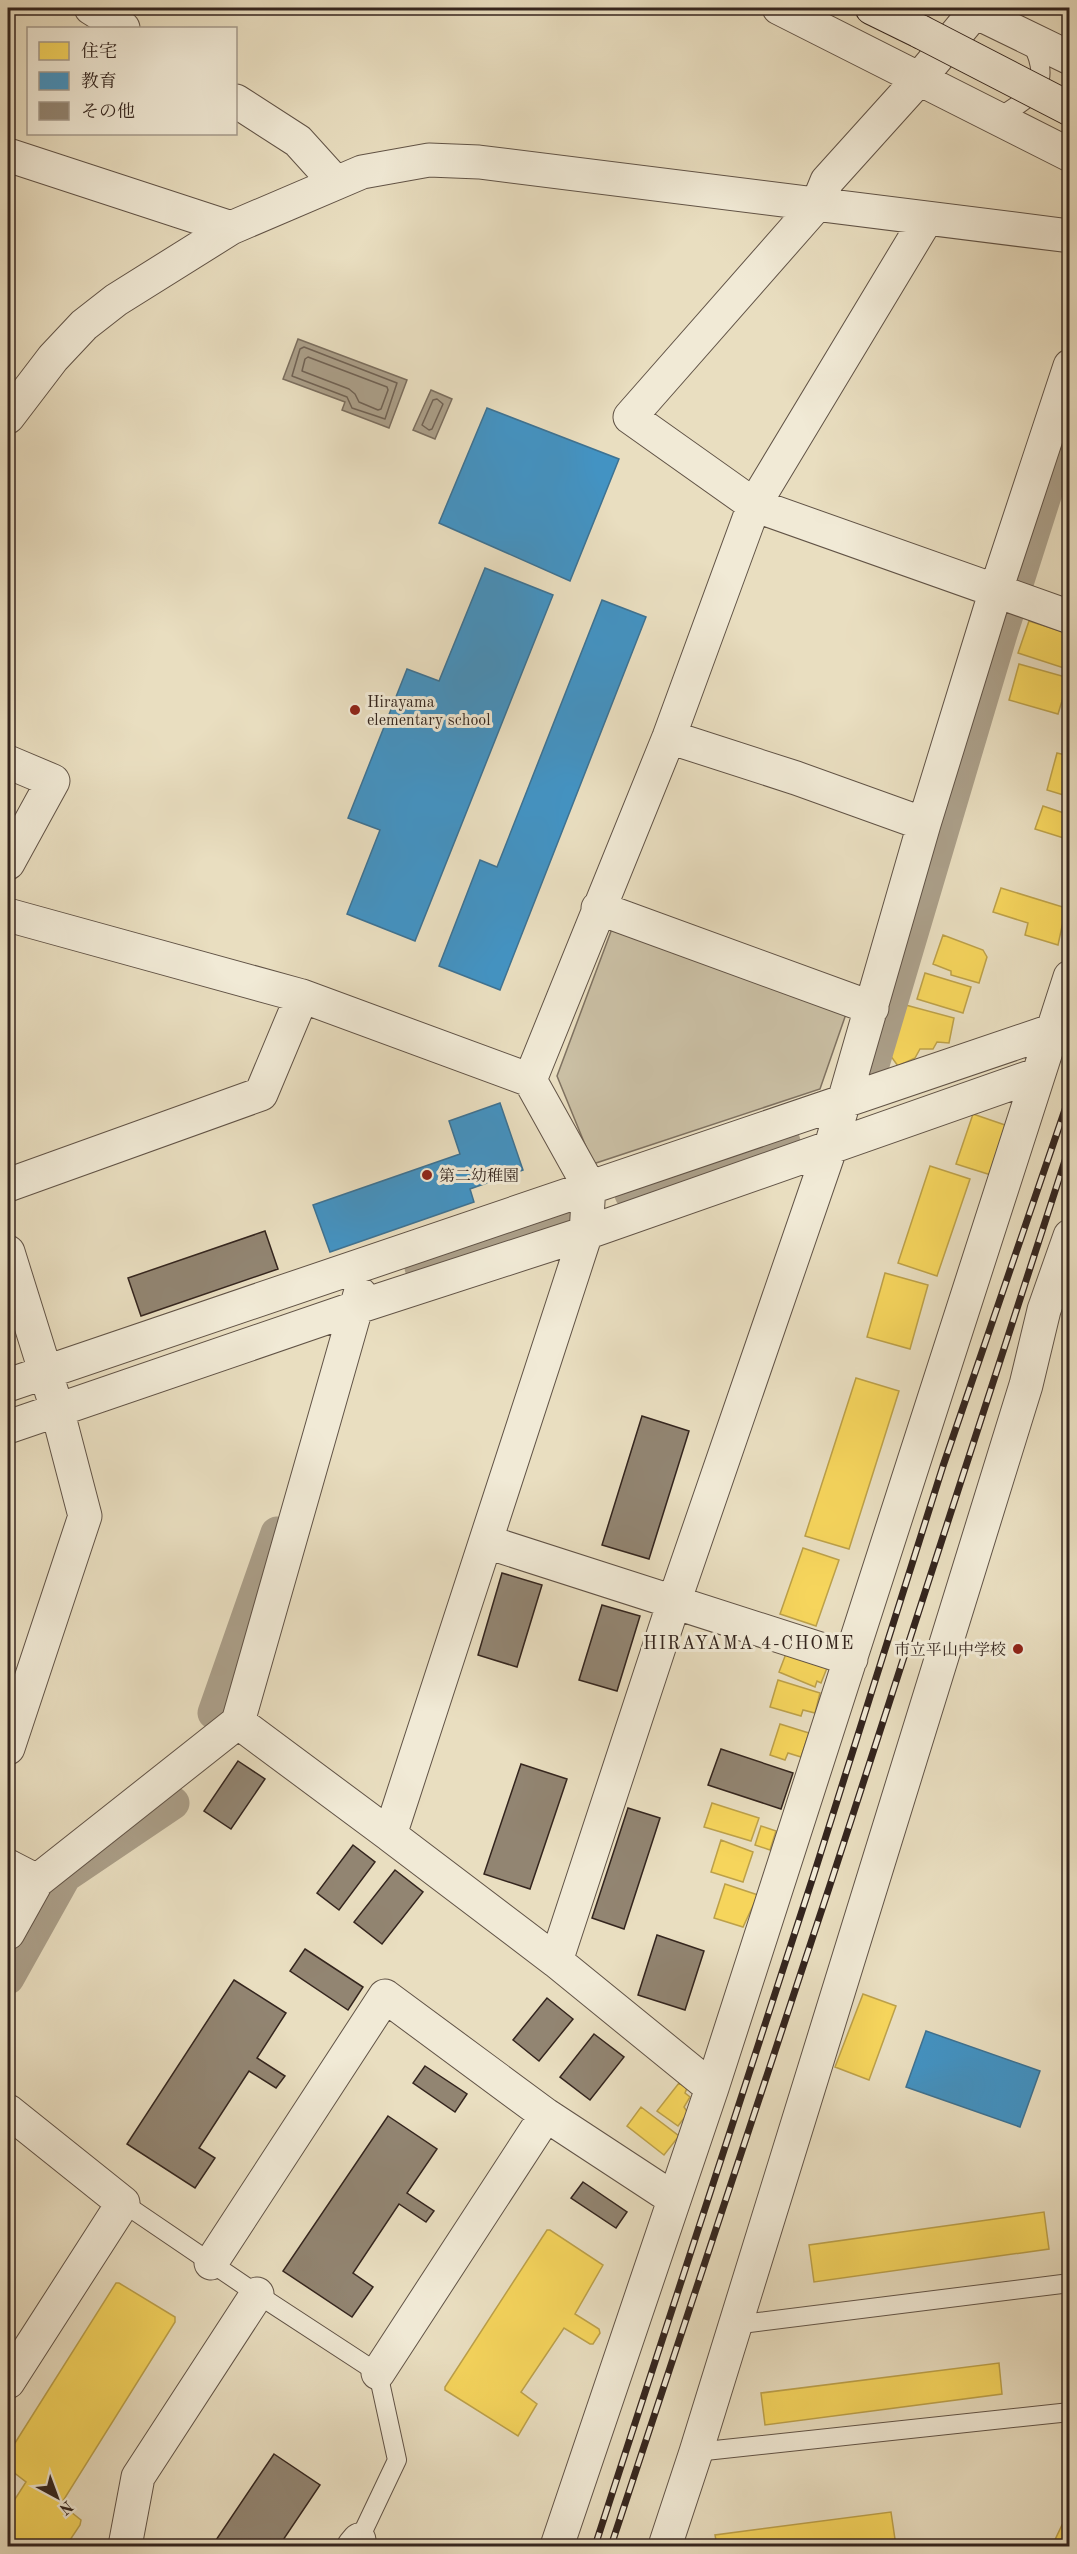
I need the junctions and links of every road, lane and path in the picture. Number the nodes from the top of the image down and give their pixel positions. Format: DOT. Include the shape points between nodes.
graph roads {
  1 [pos="91,8"];
  2 [pos="779,8"];
  3 [pos="872,8"];
  4 [pos="973,9"];
  5 [pos="121,27"];
  6 [pos="1056,65"];
  7 [pos="919,79"];
  8 [pos="237,102"];
  9 [pos="1070,109"];
  10 [pos="1070,115"];
  11 [pos="998,118"];
  12 [pos="1070,154"];
  13 [pos="8,155"];
  14 [pos="336,183"];
  15 [pos="818,202"];
  16 [pos="927,218"];
  17 [pos="231,228"];
  18 [pos="1070,236"];
  19 [pos="1070,366"];
  20 [pos="8,417"];
  21 [pos="754,505"];
  22 [pos="996,590"];
  23 [pos="1070,617"];
  24 [pos="669,737"];
  25 [pos="8,762"];
  26 [pos="924,824"];
  27 [pos="8,863"];
  28 [pos="598,908"];
  29 [pos="8,915"];
  30 [pos="1070,977"];
  31 [pos="302,996"];
  32 [pos="872,1008"];
  33 [pos="1051,1031"];
  34 [pos="1036,1075"];
  35 [pos="530,1080"];
  36 [pos="846,1099"];
  37 [pos="831,1146"];
  38 [pos="8,1185"];
  39 [pos="589,1186"];
  40 [pos="586,1233"];
  41 [pos="1070,1236"];
  42 [pos="8,1252"];
  43 [pos="374,1262"];
  44 [pos="355,1308"];
  45 [pos="1057,1314"];
  46 [pos="45,1372"];
  47 [pos="8,1385"];
  48 [pos="57,1409"];
  49 [pos="8,1427"];
  50 [pos="487,1542"];
  51 [pos="674,1602"];
  52 [pos="851,1659"];
  53 [pos="238,1722"];
  54 [pos="8,1748"];
  55 [pos="390,1834"];
  56 [pos="8,1866"];
  57 [pos="37,1881"];
  58 [pos="8,1933"];
  59 [pos="556,1961"];
  60 [pos="712,2088"];
  61 [pos="8,2111"];
  62 [pos="546,2115"];
  63 [pos="674,2199"];
  64 [pos="123,2203"];
  65 [pos="211,2263"];
  66 [pos="1070,2283"];
  67 [pos="256,2294"];
  68 [pos="734,2325"];
  69 [pos="378,2373"];
  70 [pos="8,2382"];
  71 [pos="1070,2412"];
  72 [pos="696,2452"];
  73 [pos="359,2544"];
  74 [pos="125,2547"];
  75 [pos="557,2547"];
  76 [pos="665,2547"];
  1 -- 5 [label="street"];
  2 -- 7 [label="street"];
  3 -- 9 [label="street, bridge"];
  4 -- 6 [label="street" via="1031,39"];
  4 -- 7 [label="street"];
  6 -- 10 [label="lane" via="1048,90"];
  6 -- 11 [label="lane" via="1033,94"];
  7 -- 11 [label="street"];
  7 -- 15 [label="street" via="827,181"];
  8 -- 14 [label="street" via="298,141"];
  11 -- 12 [label="street"];
  13 -- 17 [label="street"];
  14 -- 15 [label="street" via="362,172 429,160 479,162"];
  14 -- 17 [label="street"];
  15 -- 16 [label="street"];
  15 -- 21 [label="street" via="630,417"];
  16 -- 18 [label="street"];
  16 -- 21 [label="street"];
  17 -- 20 [label="street" via="116,300 84,325"];
  19 -- 22 [label="street"];
  21 -- 22 [label="street"];
  21 -- 24 [label="street"];
  22 -- 23 [label="street"];
  22 -- 26 [label="street"];
  24 -- 26 [label="street"];
  24 -- 28 [label="street"];
  25 -- 27 [label="street" via="53,782"];
  26 -- 32 [label="street"];
  28 -- 32 [label="street"];
  28 -- 35 [label="street"];
  29 -- 31 [label="street"];
  30 -- 33 [label="street"];
  31 -- 35 [label="street"];
  31 -- 38 [label="street" via="261,1094"];
  32 -- 36 [label="street"];
  33 -- 34 [label="street"];
  33 -- 36 [label="street"];
  34 -- 37 [label="street"];
  34 -- 52 [label="street"];
  35 -- 39 [label="street"];
  36 -- 37 [label="street"];
  36 -- 39 [label="street"];
  37 -- 40 [label="street"];
  37 -- 51 [label="street"];
  39 -- 40 [label="street"];
  39 -- 43 [label="street"];
  40 -- 44 [label="street"];
  40 -- 50 [label="street"];
  41 -- 45 [label="street"];
  42 -- 46 [label="street"];
  43 -- 44 [label="street"];
  43 -- 46 [label="street"];
  44 -- 48 [label="street"];
  44 -- 53 [label="street"];
  45 -- 68 [label="street" via="1026,1385"];
  46 -- 47 [label="street"];
  46 -- 48 [label="street"];
  48 -- 49 [label="street"];
  48 -- 54 [label="street" via="85,1515"];
  50 -- 51 [label="street"];
  50 -- 55 [label="street"];
  51 -- 52 [label="street"];
  51 -- 59 [label="street"];
  52 -- 60 [label="street"];
  53 -- 55 [label="street"];
  53 -- 57 [label="street"];
  55 -- 59 [label="street"];
  56 -- 57 [label="street"];
  57 -- 58 [label="street"];
  59 -- 60 [label="street"];
  60 -- 63 [label="street"];
  61 -- 64 [label="street"];
  62 -- 63 [label="street"];
  62 -- 65 [label="street" via="385,1996"];
  62 -- 69 [label="street"];
  63 -- 75 [label="street"];
  64 -- 65 [label="lane"];
  64 -- 70 [label="street"];
  65 -- 67 [label="lane"];
  66 -- 68 [label="lane"];
  67 -- 69 [label="lane"];
  67 -- 74 [label="street" via="138,2477"];
  68 -- 72 [label="street"];
  69 -- 73 [label="lane" via="397,2460"];
  71 -- 72 [label="lane"];
  72 -- 76 [label="street"];
}
